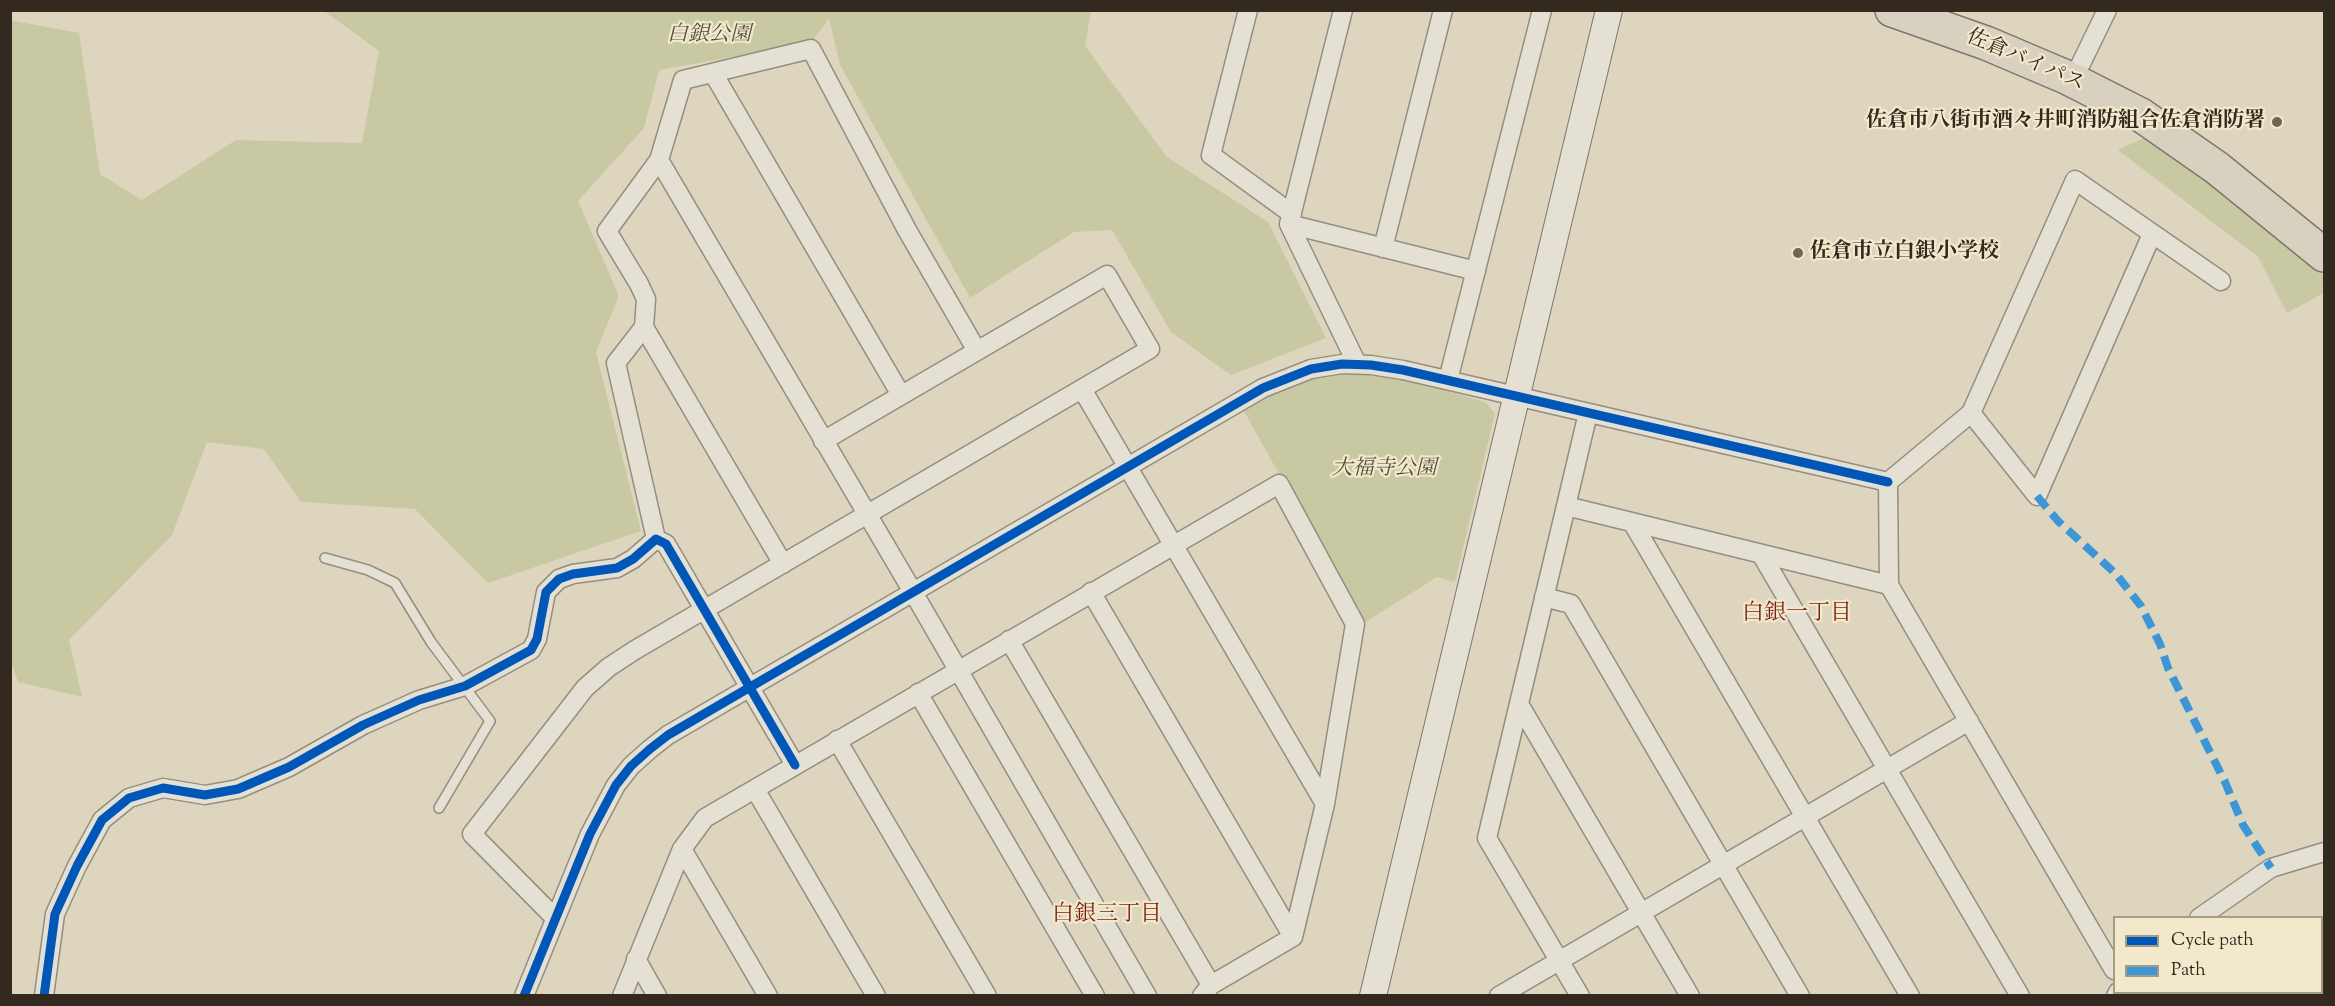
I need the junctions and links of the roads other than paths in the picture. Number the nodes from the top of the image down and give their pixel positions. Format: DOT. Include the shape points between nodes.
graph roads {
  1 [pos="1248,10"];
  2 [pos="1343,10"];
  3 [pos="1443,10"];
  4 [pos="1542,10"];
  5 [pos="1609,10"];
  6 [pos="1892,10"];
  7 [pos="2107,10"];
  8 [pos="713,73"];
  9 [pos="2073,80"];
  10 [pos="659,160"];
  11 [pos="1291,219"];
  12 [pos="2152,234"];
  13 [pos="1383,248"];
  14 [pos="2325,255"];
  15 [pos="1476,271"];
  16 [pos="2221,281"];
  17 [pos="644,327"];
  18 [pos="977,351"];
  19 [pos="1357,364"];
  20 [pos="1449,380"];
  21 [pos="1082,389"];
  22 [pos="901,396"];
  23 [pos="1517,396"];
  24 [pos="1588,413"];
  25 [pos="1971,413"];
  26 [pos="823,441"];
  27 [pos="1128,467"];
  28 [pos="1888,482"];
  29 [pos="1566,506"];
  30 [pos="867,515"];
  31 [pos="1632,522"];
  32 [pos="656,539"];
  33 [pos="1173,544"];
  34 [pos="1761,554"];
  35 [pos="325,558"];
  36 [pos="783,564"];
  37 [pos="1889,585"];
  38 [pos="914,592"];
  39 [pos="1091,592"];
  40 [pos="1544,597"];
  41 [pos="704,610"];
  42 [pos="1009,640"];
  43 [pos="957,670"];
  44 [pos="465,686"];
  45 [pos="750,688"];
  46 [pos="918,693"];
  47 [pos="1519,704"];
  48 [pos="1969,721"];
  49 [pos="837,740"];
  50 [pos="795,765"];
  51 [pos="1887,769"];
  52 [pos="754,789"];
  53 [pos="1325,804"];
  54 [pos="439,808"];
  55 [pos="1805,817"];
  56 [pos="682,849"];
  57 [pos="2325,852"];
  58 [pos="1724,864"];
  59 [pos="1641,912"];
  60 [pos="2202,916"];
  61 [pos="555,918"];
  62 [pos="1293,937"];
  63 [pos="636,959"];
  64 [pos="1559,961"];
  65 [pos="2113,967"];
  66 [pos="1206,990"];
  67 [pos="44,996"];
  68 [pos="524,996"];
  69 [pos="622,996"];
  70 [pos="657,996"];
  71 [pos="768,996"];
  72 [pos="876,996"];
  73 [pos="987,996"];
  74 [pos="1095,996"];
  75 [pos="1147,996"];
  76 [pos="1373,996"];
  77 [pos="1499,996"];
  78 [pos="1580,996"];
  79 [pos="1690,996"];
  80 [pos="1800,996"];
  81 [pos="1910,996"];
  82 [pos="2020,996"];
  1 -- 11 [label="street" via="1211,155"];
  2 -- 11 [label="street"];
  3 -- 13 [label="street"];
  4 -- 15 [label="street"];
  5 -- 23 [label="street"];
  6 -- 9 [label="highway, 佐倉バイパス" via="1986,43"];
  7 -- 9 [label="street"];
  8 -- 10 [label="street" via="683,80"];
  8 -- 18 [label="street" via="812,49 907,230"];
  8 -- 22 [label="street"];
  9 -- 14 [label="highway, 佐倉バイパス" via="2141,115 2208,161"];
  10 -- 17 [label="street" via="607,231 646,299"];
  10 -- 26 [label="street"];
  11 -- 13 [label="street"];
  11 -- 19 [label="street"];
  12 -- 16 [label="street"];
  12 -- 25 [label="street" via="2074,180"];
  12 -- 25 [label="street" via="2037,496"];
  13 -- 15 [label="street"];
  15 -- 20 [label="street"];
  17 -- 32 [label="street" via="616,363"];
  17 -- 36 [label="street"];
  18 -- 21 [label="street" via="1107,275 1150,349"];
  18 -- 22 [label="street"];
  19 -- 20 [label="street"];
  19 -- 27 [label="street" via="1311,369 1263,388"];
  20 -- 23 [label="street"];
  21 -- 27 [label="street"];
  21 -- 30 [label="street"];
  22 -- 26 [label="street"];
  23 -- 24 [label="street"];
  23 -- 76 [label="street"];
  24 -- 28 [label="street"];
  24 -- 29 [label="street"];
  25 -- 28 [label="street"];
  26 -- 30 [label="street"];
  27 -- 33 [label="street"];
  27 -- 38 [label="street"];
  28 -- 37 [label="street"];
  29 -- 31 [label="street"];
  29 -- 40 [label="street"];
  30 -- 36 [label="street"];
  30 -- 38 [label="street"];
  31 -- 34 [label="street"];
  31 -- 55 [label="street"];
  32 -- 41 [label="street" via="666,544"];
  32 -- 44 [label="street" via="617,568 559,579 546,592 537,639 531,650"];
  33 -- 39 [label="street"];
  33 -- 53 [label="street"];
  33 -- 53 [label="street" via="1279,484 1355,624"];
  34 -- 37 [label="street"];
  34 -- 51 [label="street"];
  35 -- 44 [label="lane" via="368,570 394,583 431,642"];
  36 -- 41 [label="street"];
  37 -- 48 [label="street"];
  38 -- 43 [label="street"];
  38 -- 45 [label="street"];
  39 -- 42 [label="street"];
  39 -- 62 [label="street"];
  40 -- 47 [label="street"];
  40 -- 58 [label="street" via="1571,604"];
  41 -- 45 [label="street"];
  41 -- 61 [label="street" via="609,667 585,688 472,834"];
  42 -- 43 [label="street"];
  42 -- 66 [label="street"];
  43 -- 46 [label="street"];
  43 -- 75 [label="street"];
  44 -- 54 [label="lane" via="490,721"];
  44 -- 67 [label="street" via="419,700 363,725 289,767 238,789 205,795 163,788 129,798 102,820 55,914"];
  45 -- 50 [label="street"];
  45 -- 61 [label="street" via="668,735 631,766 616,785 590,834"];
  46 -- 49 [label="street"];
  46 -- 74 [label="street"];
  47 -- 59 [label="street"];
  47 -- 64 [label="street" via="1487,838"];
  48 -- 51 [label="street"];
  48 -- 65 [label="street"];
  49 -- 50 [label="street"];
  49 -- 73 [label="street"];
  50 -- 52 [label="street"];
  51 -- 55 [label="street"];
  51 -- 82 [label="street"];
  52 -- 56 [label="street" via="705,818"];
  52 -- 72 [label="street"];
  53 -- 62 [label="street"];
  55 -- 58 [label="street"];
  55 -- 81 [label="street"];
  56 -- 63 [label="street"];
  56 -- 71 [label="street"];
  57 -- 60 [label="street" via="2271,868"];
  58 -- 59 [label="street"];
  58 -- 80 [label="street"];
  59 -- 64 [label="street"];
  59 -- 79 [label="street"];
  61 -- 68 [label="street"];
  62 -- 66 [label="street"];
  63 -- 69 [label="street"];
  63 -- 70 [label="street"];
  64 -- 77 [label="street"];
  64 -- 78 [label="street"];
}
